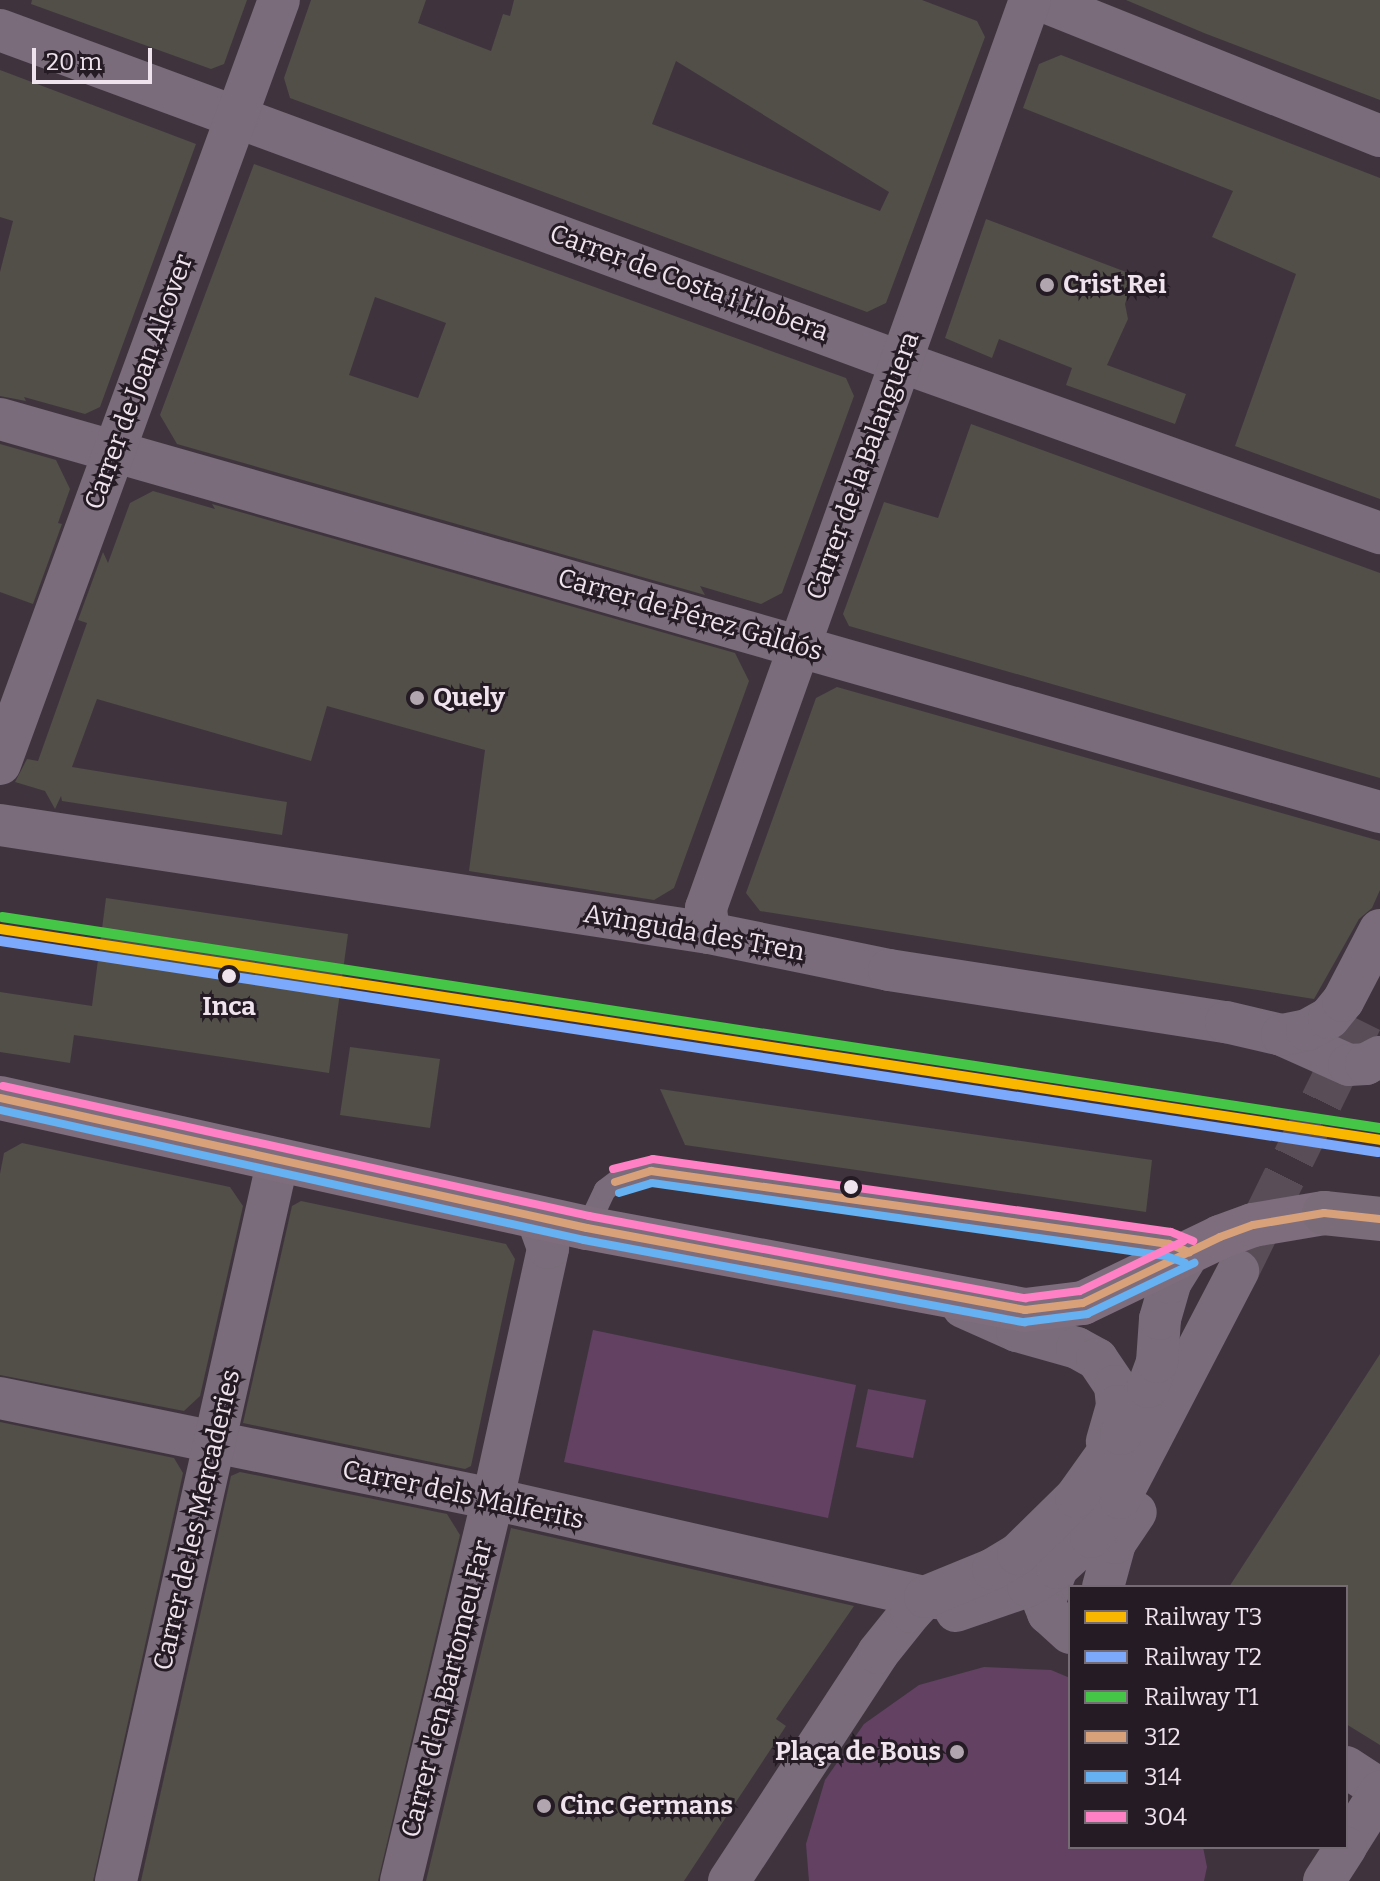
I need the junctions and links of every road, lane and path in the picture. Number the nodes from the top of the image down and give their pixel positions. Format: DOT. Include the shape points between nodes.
graph roads {
  1 [pos="279,0"];
  2 [pos="1030,0"];
  3 [pos="1040,0"];
  4 [pos="0,30"];
  5 [pos="237,114"];
  6 [pos="1380,136"];
  7 [pos="901,362"];
  8 [pos="0,419"];
  9 [pos="114,451"];
  10 [pos="1380,533"];
  11 [pos="798,645"];
  12 [pos="0,764"];
  13 [pos="1380,812"];
  14 [pos="0,825"];
  15 [pos="1380,930"];
  16 [pos="709,933"];
  17 [pos="1380,982"];
  18 [pos="1282,1035"];
  19 [pos="1375,1047"];
  20 [pos="0,1098"];
  21 [pos="278,1159"];
  22 [pos="537,1217"];
  23 [pos="1380,1219"];
  24 [pos="587,1228"];
  25 [pos="1189,1252"];
  26 [pos="949,1299"];
  27 [pos="0,1398"];
  28 [pos="214,1444"];
  29 [pos="1101,1457"];
  30 [pos="493,1499"];
  31 [pos="1057,1568"];
  32 [pos="1104,1585"];
  33 [pos="925,1597"];
  34 [pos="982,1602"];
  35 [pos="1068,1631"];
  36 [pos="895,1635"];
  37 [pos="1348,1773"];
  38 [pos="1363,1821"];
  39 [pos="1348,1844"];
  40 [pos="1345,1849"];
  41 [pos="116,1881"];
  42 [pos="401,1881"];
  43 [pos="729,1881"];
  44 [pos="1324,1881"];
  1 -- 5 [label="street, Carrer de Joan Alcover"];
  2 -- 7 [label="street, Carrer de la Balanguera"];
  3 -- 6 [label="street"];
  4 -- 5 [label="street, Carrer de Costa i Llobera"];
  5 -- 7 [label="street, Carrer de Costa i Llobera"];
  5 -- 9 [label="street, Carrer de Joan Alcover"];
  7 -- 10 [label="street, Carrer de Costa i Llobera"];
  7 -- 11 [label="street, Carrer de la Balanguera"];
  8 -- 9 [label="street, Carrer de Pérez Galdós"];
  9 -- 11 [label="street, Carrer de Pérez Galdós"];
  9 -- 12 [label="street, Carrer de Joan Alcover"];
  11 -- 13 [label="street, Carrer de Pérez Galdós"];
  11 -- 16 [label="street, Carrer de la Balanguera" via="706,908"];
  14 -- 16 [label="street, Avinguda des Tren"];
  15 -- 18 [label="street" via="1329,1018"];
  16 -- 18 [label="street, Avinguda des Tren" via="889,970"];
  17 -- 19 [label="street"];
  18 -- 19 [label="street, Avinguda des Tren" via="1349,1065 1366,1064"];
  20 -- 21 [label="main road"];
  21 -- 22 [label="main road"];
  21 -- 28 [label="street, Carrer de les Mercaderies"];
  22 -- 24 [label="main road"];
  22 -- 30 [label="street, Carrer d'en Bartomeu Far" via="548,1248"];
  23 -- 25 [label="main road" via="1324,1213 1253,1225"];
  24 -- 25 [label="lane" via="605,1190 622,1177 651,1171 1169,1244"];
  24 -- 26 [label="main road"];
  25 -- 26 [label="main road" via="1110,1293 1056,1309"];
  25 -- 29 [label="street" via="1170,1283 1148,1387"];
  26 -- 29 [label="street" via="975,1314 1097,1359 1115,1386 1117,1406"];
  27 -- 28 [label="street, Carrer dels Malferits"];
  28 -- 30 [label="street, Carrer dels Malferits"];
  28 -- 41 [label="street, Carrer de les Mercaderies"];
  29 -- 33 [label="street" via="1076,1497 1018,1554"];
  30 -- 33 [label="street, Carrer dels Malferits" via="675,1533"];
  30 -- 42 [label="street, Carrer d'en Bartomeu Far"];
  31 -- 32 [label="street" via="1091,1537 1120,1498 1247,1274 1132,1519 1115,1543"];
  31 -- 34 [label="street" via="1028,1586"];
  31 -- 35 [label="street" via="1044,1603"];
  33 -- 34 [label="street, Carrer dels Malferits"];
  33 -- 36 [label="street"];
  34 -- 36 [label="street"];
  36 -- 43 [label="street" via="878,1653"];
  37 -- 38 [label="street"];
  38 -- 39 [label="street"];
  40 -- 44 [label="street"];
}
